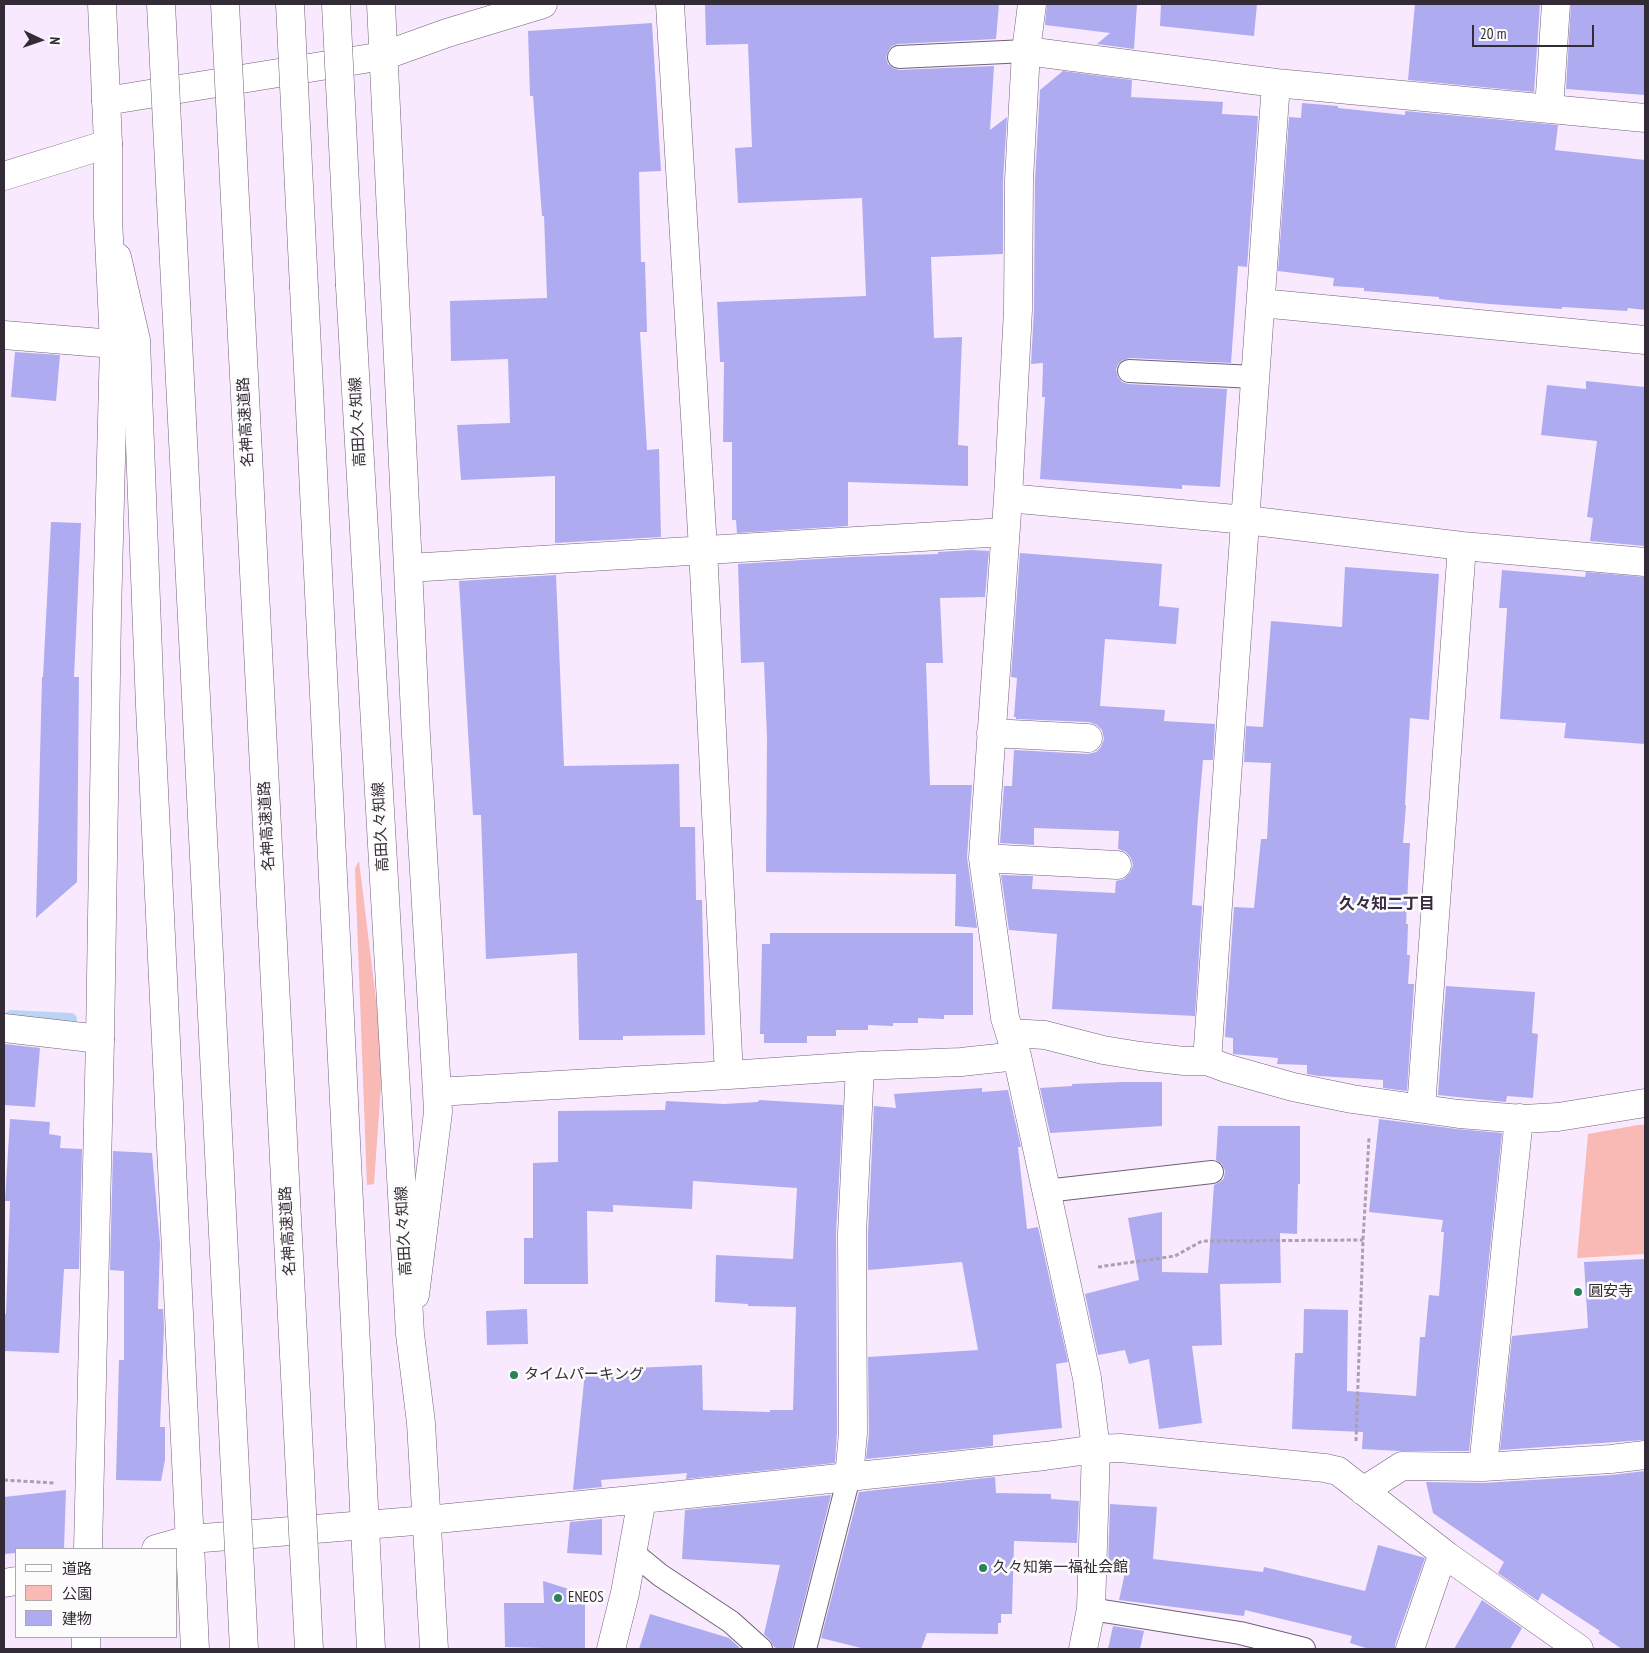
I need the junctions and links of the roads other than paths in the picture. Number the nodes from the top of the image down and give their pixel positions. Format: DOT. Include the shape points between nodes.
graph roads {
  1 [pos="102,4"];
  2 [pos="161,4"];
  3 [pos="225,4"];
  4 [pos="290,4"];
  5 [pos="336,4"];
  6 [pos="380,4"];
  7 [pos="544,4"];
  8 [pos="670,4"];
  9 [pos="1032,4"];
  10 [pos="1556,4"];
  11 [pos="1026,51"];
  12 [pos="383,56"];
  13 [pos="899,57"];
  14 [pos="1276,83"];
  15 [pos="106,101"];
  16 [pos="1549,109"];
  17 [pos="1645,118"];
  18 [pos="108,144"];
  19 [pos="4,176"];
  20 [pos="108,218"];
  21 [pos="1261,303"];
  22 [pos="4,335"];
  23 [pos="1645,340"];
  24 [pos="114,344"];
  25 [pos="1129,372"];
  26 [pos="1256,377"];
  27 [pos="1008,498"];
  28 [pos="1246,520"];
  29 [pos="1005,532"];
  30 [pos="1462,546"];
  31 [pos="703,549"];
  32 [pos="1645,562"];
  33 [pos="408,568"];
  34 [pos="991,733"];
  35 [pos="1088,738"];
  36 [pos="983,858"];
  37 [pos="1117,865"];
  38 [pos="4,1028"];
  39 [pos="100,1039"];
  40 [pos="1013,1045"];
  41 [pos="1207,1061"];
  42 [pos="860,1066"];
  43 [pos="729,1075"];
  44 [pos="437,1092"];
  45 [pos="1645,1103"];
  46 [pos="1421,1108"];
  47 [pos="1519,1118"];
  48 [pos="1212,1172"];
  49 [pos="1046,1191"];
  50 [pos="410,1334"];
  51 [pos="1096,1449"];
  52 [pos="1645,1455"];
  53 [pos="1483,1467"];
  54 [pos="849,1477"];
  55 [pos="1358,1486"];
  56 [pos="642,1499"];
  57 [pos="427,1520"];
  58 [pos="364,1525"];
  59 [pos="191,1539"];
  60 [pos="88,1548"];
  61 [pos="160,1548"];
  62 [pos="632,1552"];
  63 [pos="1443,1553"];
  64 [pos="1091,1609"];
  65 [pos="195,1649"];
  66 [pos="244,1649"];
  67 [pos="310,1649"];
  68 [pos="371,1649"];
  69 [pos="434,1649"];
  70 [pos="611,1649"];
  71 [pos="761,1649"];
  72 [pos="806,1649"];
  73 [pos="1083,1649"];
  74 [pos="1304,1649"];
  75 [pos="1410,1649"];
  76 [pos="1579,1649"];
  1 -- 15 [label="main road"];
  2 -- 66 [label="main road, bridge"];
  3 -- 67 [label="main road, 名神高速道路, bridge"];
  4 -- 58 [label="main road, bridge"];
  5 -- 50 [label="main road, 高田久々知線, bridge"];
  6 -- 12 [label="main road"];
  7 -- 12 [label="main road"];
  8 -- 31 [label="main road"];
  9 -- 11 [label="main road"];
  10 -- 16 [label="main road"];
  11 -- 13 [label="lane"];
  11 -- 14 [label="main road"];
  11 -- 27 [label="main road"];
  12 -- 15 [label="main road"];
  12 -- 33 [label="main road"];
  14 -- 16 [label="main road"];
  14 -- 21 [label="main road"];
  15 -- 18 [label="main road"];
  16 -- 17 [label="main road"];
  18 -- 19 [label="main road"];
  18 -- 20 [label="main road"];
  20 -- 24 [label="main road"];
  20 -- 59 [label="main road" via="136,340 150,706"];
  21 -- 23 [label="main road"];
  21 -- 26 [label="main road"];
  22 -- 24 [label="main road"];
  24 -- 39 [label="main road"];
  25 -- 26 [label="lane"];
  26 -- 28 [label="main road"];
  27 -- 28 [label="main road"];
  27 -- 29 [label="main road"];
  28 -- 30 [label="main road"];
  28 -- 41 [label="main road"];
  29 -- 31 [label="main road"];
  29 -- 34 [label="main road"];
  30 -- 32 [label="main road"];
  30 -- 46 [label="main road"];
  31 -- 33 [label="main road"];
  31 -- 43 [label="main road"];
  33 -- 44 [label="main road"];
  34 -- 35 [label="main road"];
  34 -- 36 [label="main road"];
  36 -- 37 [label="main road"];
  36 -- 40 [label="main road" via="1005,1018"];
  38 -- 39 [label="main road"];
  39 -- 60 [label="main road"];
  40 -- 41 [label="main road" via="1045,1035 1140,1056 1184,1062"];
  40 -- 42 [label="main road" via="961,1062"];
  40 -- 49 [label="main road"];
  41 -- 46 [label="main road" via="1293,1087 1352,1100"];
  42 -- 43 [label="main road"];
  42 -- 54 [label="main road" via="852,1234 853,1433"];
  43 -- 44 [label="main road"];
  44 -- 50 [label="main road" via="438,1112"];
  45 -- 47 [label="main road" via="1558,1117"];
  46 -- 47 [label="main road"];
  47 -- 53 [label="main road"];
  48 -- 49 [label="lane"];
  49 -- 51 [label="main road" via="1087,1378"];
  50 -- 57 [label="main road, 高田久々知線" via="421,1423"];
  51 -- 54 [label="main road"];
  51 -- 55 [label="main road" via="1120,1448 1325,1468 1338,1471"];
  51 -- 64 [label="main road"];
  52 -- 53 [label="main road"];
  53 -- 55 [label="main road" via="1402,1466"];
  54 -- 56 [label="main road"];
  54 -- 72 [label="lane"];
  55 -- 63 [label="main road"];
  56 -- 57 [label="main road"];
  56 -- 62 [label="main road"];
  57 -- 58 [label="main road"];
  57 -- 69 [label="main road, 高田久々知線"];
  58 -- 59 [label="main road"];
  58 -- 68 [label="main road"];
  59 -- 61 [label="main road"];
  59 -- 65 [label="main road"];
  62 -- 70 [label="main road"];
  62 -- 71 [label="lane" via="730,1622"];
  63 -- 75 [label="main road"];
  63 -- 76 [label="main road"];
  64 -- 73 [label="main road"];
  64 -- 74 [label="lane" via="1240,1633"];
}
